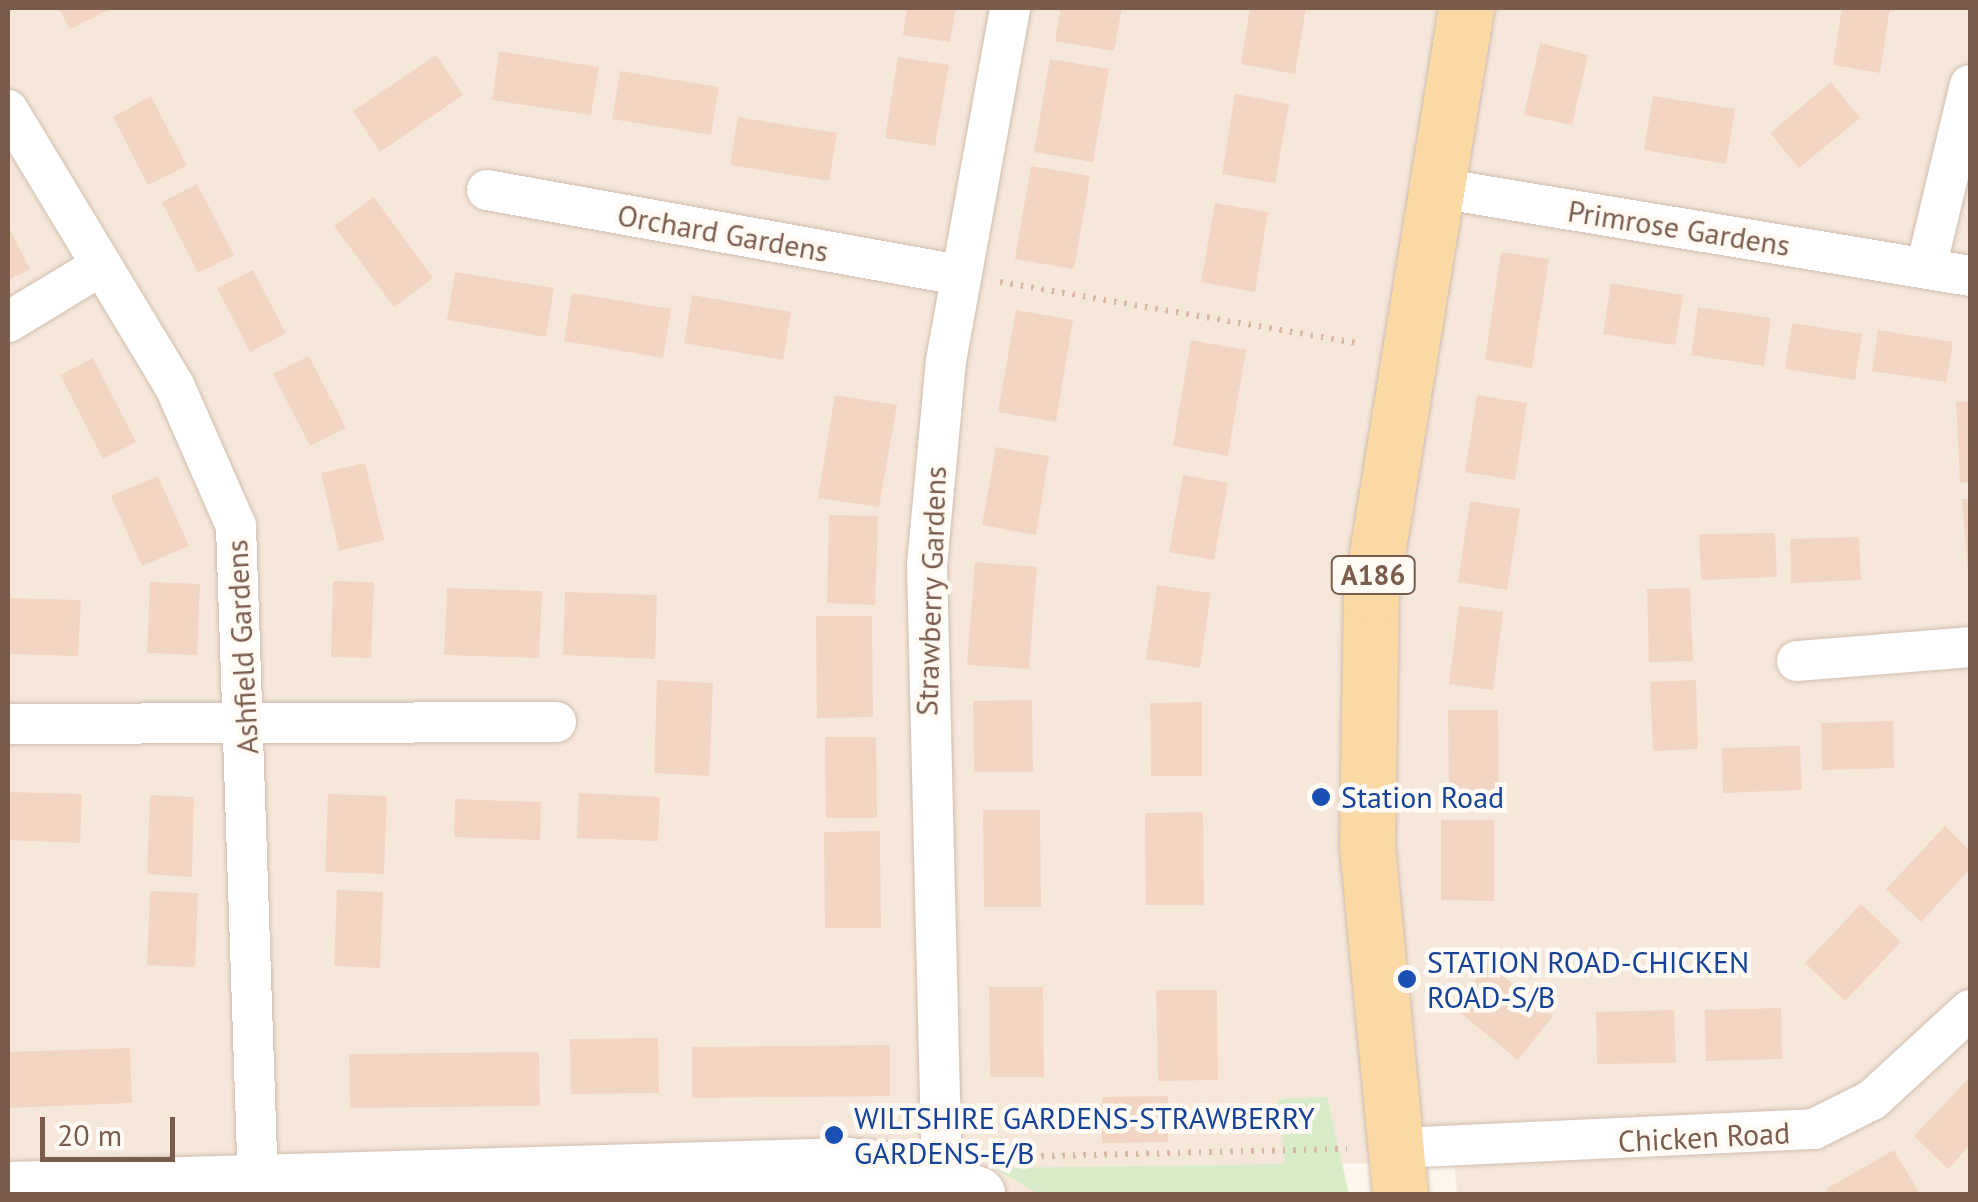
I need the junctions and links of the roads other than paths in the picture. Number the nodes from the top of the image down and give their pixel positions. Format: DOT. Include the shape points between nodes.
graph roads {
  1 [pos="1010,8"];
  2 [pos="1466,8"];
  3 [pos="1970,85"];
  4 [pos="8,110"];
  5 [pos="1432,187"];
  6 [pos="486,190"];
  7 [pos="99,267"];
  8 [pos="1926,268"];
  9 [pos="959,275"];
  10 [pos="1970,276"];
  11 [pos="8,322"];
  12 [pos="1970,647"];
  13 [pos="1797,662"];
  14 [pos="556,722"];
  15 [pos="246,723"];
  16 [pos="8,724"];
  17 [pos="1970,1010"];
  18 [pos="1398,1171"];
  19 [pos="258,1184"];
  20 [pos="502,1185"];
  21 [pos="960,1187"];
  22 [pos="8,1189"];
  23 [pos="83,1191"];
  1 -- 9 [label="street, Strawberry Gardens"];
  2 -- 5 [label="main road, A186"];
  3 -- 8 [label="street"];
  4 -- 7 [label="street, Ashfield Gardens"];
  5 -- 8 [label="street, Primrose Gardens"];
  5 -- 18 [label="main road, A186" via="1371,591 1367,846"];
  6 -- 9 [label="street, Orchard Gardens"];
  7 -- 11 [label="street"];
  7 -- 15 [label="street, Ashfield Gardens" via="196,426 236,526"];
  8 -- 10 [label="street, Primrose Gardens"];
  9 -- 21 [label="street, Strawberry Gardens" via="934,474 924,652"];
  12 -- 13 [label="street"];
  14 -- 15 [label="street"];
  15 -- 16 [label="street"];
  15 -- 19 [label="street, Ashfield Gardens"];
  17 -- 18 [label="street, Chicken Road" via="1872,1100 1814,1129 1492,1144"];
  19 -- 20 [label="street"];
  19 -- 23 [label="street"];
  20 -- 21 [label="street" via="848,1164"];
  22 -- 23 [label="street"];
}
